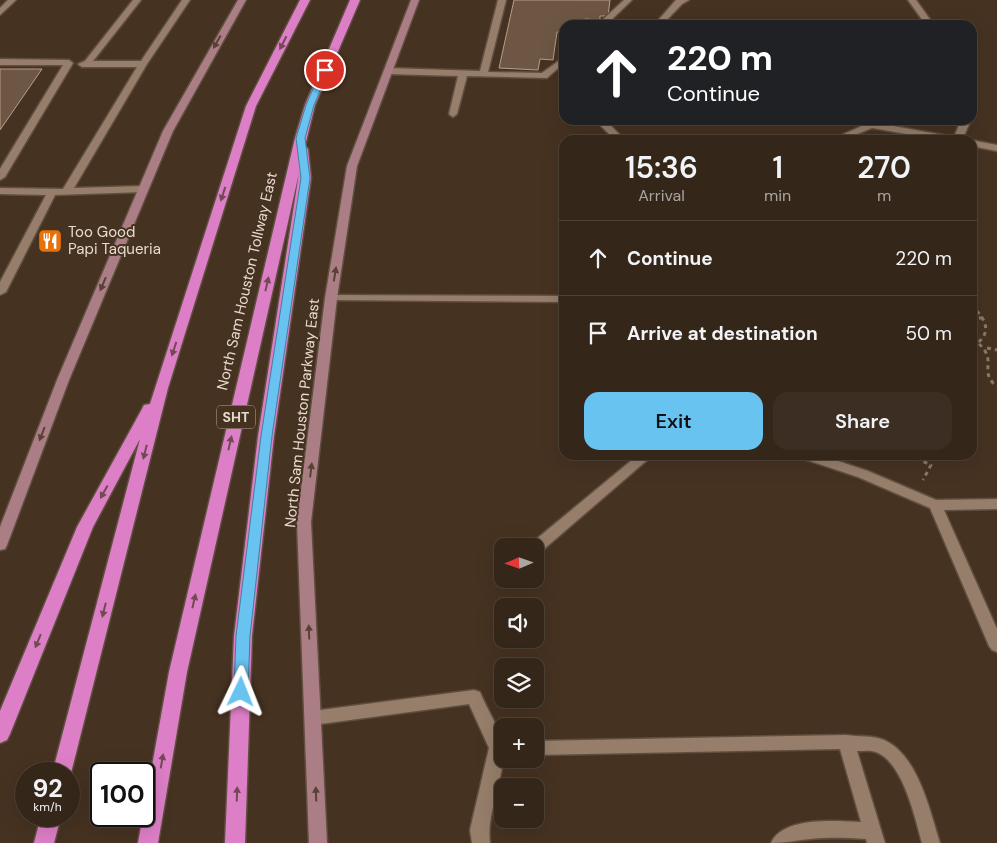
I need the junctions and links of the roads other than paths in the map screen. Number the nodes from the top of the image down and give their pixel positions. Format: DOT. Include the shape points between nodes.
graph roads {
  1 [pos="12,0"];
  2 [pos="137,0"];
  3 [pos="186,0"];
  4 [pos="242,0"];
  5 [pos="305,0"];
  6 [pos="355,0"];
  7 [pos="414,0"];
  8 [pos="502,0"];
  9 [pos="628,0"];
  10 [pos="685,0"];
  11 [pos="912,0"];
  12 [pos="0,13"];
  13 [pos="606,20"];
  14 [pos="663,20"];
  15 [pos="926,20"];
  16 [pos="0,62"];
  17 [pos="559,63"];
  18 [pos="69,64"];
  19 [pos="87,64"];
  20 [pos="144,64"];
  21 [pos="388,71"];
  22 [pos="463,74"];
  23 [pos="484,75"];
  24 [pos="453,114"];
  25 [pos="605,125"];
  26 [pos="871,125"];
  27 [pos="871,125"];
  28 [pos="615,135"];
  29 [pos="847,135"];
  30 [pos="928,135"];
  31 [pos="300,138"];
  32 [pos="977,144"];
  33 [pos="997,148"];
  34 [pos="0,177"];
  35 [pos="144,189"];
  36 [pos="0,191"];
  37 [pos="67,191"];
  38 [pos="52,192"];
  39 [pos="0,292"];
  40 [pos="331,298"];
  41 [pos="559,299"];
  42 [pos="161,388"];
  43 [pos="641,460"];
  44 [pos="821,460"];
  45 [pos="997,504"];
  46 [pos="935,505"];
  47 [pos="544,542"];
  48 [pos="0,545"];
  49 [pos="997,646"];
  50 [pos="313,718"];
  51 [pos="0,734"];
  52 [pos="494,736"];
  53 [pos="846,742"];
  54 [pos="544,748"];
  55 [pos="65,762"];
  56 [pos="495,768"];
  57 [pos="48,827"];
  58 [pos="874,837"];
  59 [pos="44,843"];
  60 [pos="148,843"];
  61 [pos="235,843"];
  62 [pos="318,843"];
  63 [pos="481,843"];
  64 [pos="780,843"];
  65 [pos="931,843"];
  1 -- 12 [label="lane"];
  2 -- 19 [label="lane"];
  3 -- 20 [label="lane"];
  4 -- 35 [label="main road, one-way" via="168,131"];
  5 -- 42 [label="highway, one-way" via="251,106"];
  6 -- 31 [label="highway, North Sam Houston Tollway East / SHT" via="310,105"];
  7 -- 21 [label="main road, North Sam Houston Parkway East"];
  8 -- 23 [label="lane"];
  9 -- 13 [label="lane"];
  10 -- 14 [label="lane"];
  11 -- 15 [label="lane"];
  16 -- 18 [label="lane"];
  17 -- 23 [label="lane" via="544,76"];
  18 -- 19 [label="lane"];
  18 -- 34 [label="lane"];
  19 -- 20 [label="lane"];
  20 -- 37 [label="lane"];
  21 -- 22 [label="lane"];
  40 -- 21 [label="main road, North Sam Houston Parkway East, one-way" via="352,166"];
  22 -- 23 [label="lane"];
  22 -- 24 [label="lane"];
  25 -- 28 [label="lane"];
  26 -- 29 [label="lane"];
  27 -- 30 [label="lane"];
  60 -- 31 [label="highway, North Sam Houston Tollway East / SHT, one-way" via="178,672"];
  61 -- 31 [label="highway, one-way" via="243,636 266,436 305,178"];
  32 -- 33 [label="lane"];
  35 -- 37 [label="lane"];
  35 -- 48 [label="main road, one-way" via="63,380"];
  36 -- 38 [label="lane"];
  37 -- 38 [label="lane"];
  38 -- 39 [label="lane"];
  40 -- 41 [label="lane"];
  50 -- 40 [label="main road, North Sam Houston Parkway East, one-way" via="304,522"];
  42 -- 51 [label="highway, one-way" via="85,527"];
  42 -- 55 [label="highway, one-way"];
  43 -- 47 [label="lane"];
  44 -- 46 [label="lane"];
  45 -- 46 [label="lane"];
  46 -- 49 [label="lane"];
  50 -- 52 [label="lane" via="474,697"];
  62 -- 50 [label="main road, North Sam Houston Parkway East, one-way"];
  53 -- 54 [label="lane"];
  53 -- 58 [label="lane"];
  53 -- 65 [label="lane" via="881,746 897,760 911,784"];
  56 -- 63 [label="lane" via="479,830"];
  57 -- 59 [label="highway"];
  58 -- 64 [label="lane" via="804,830"];
}
